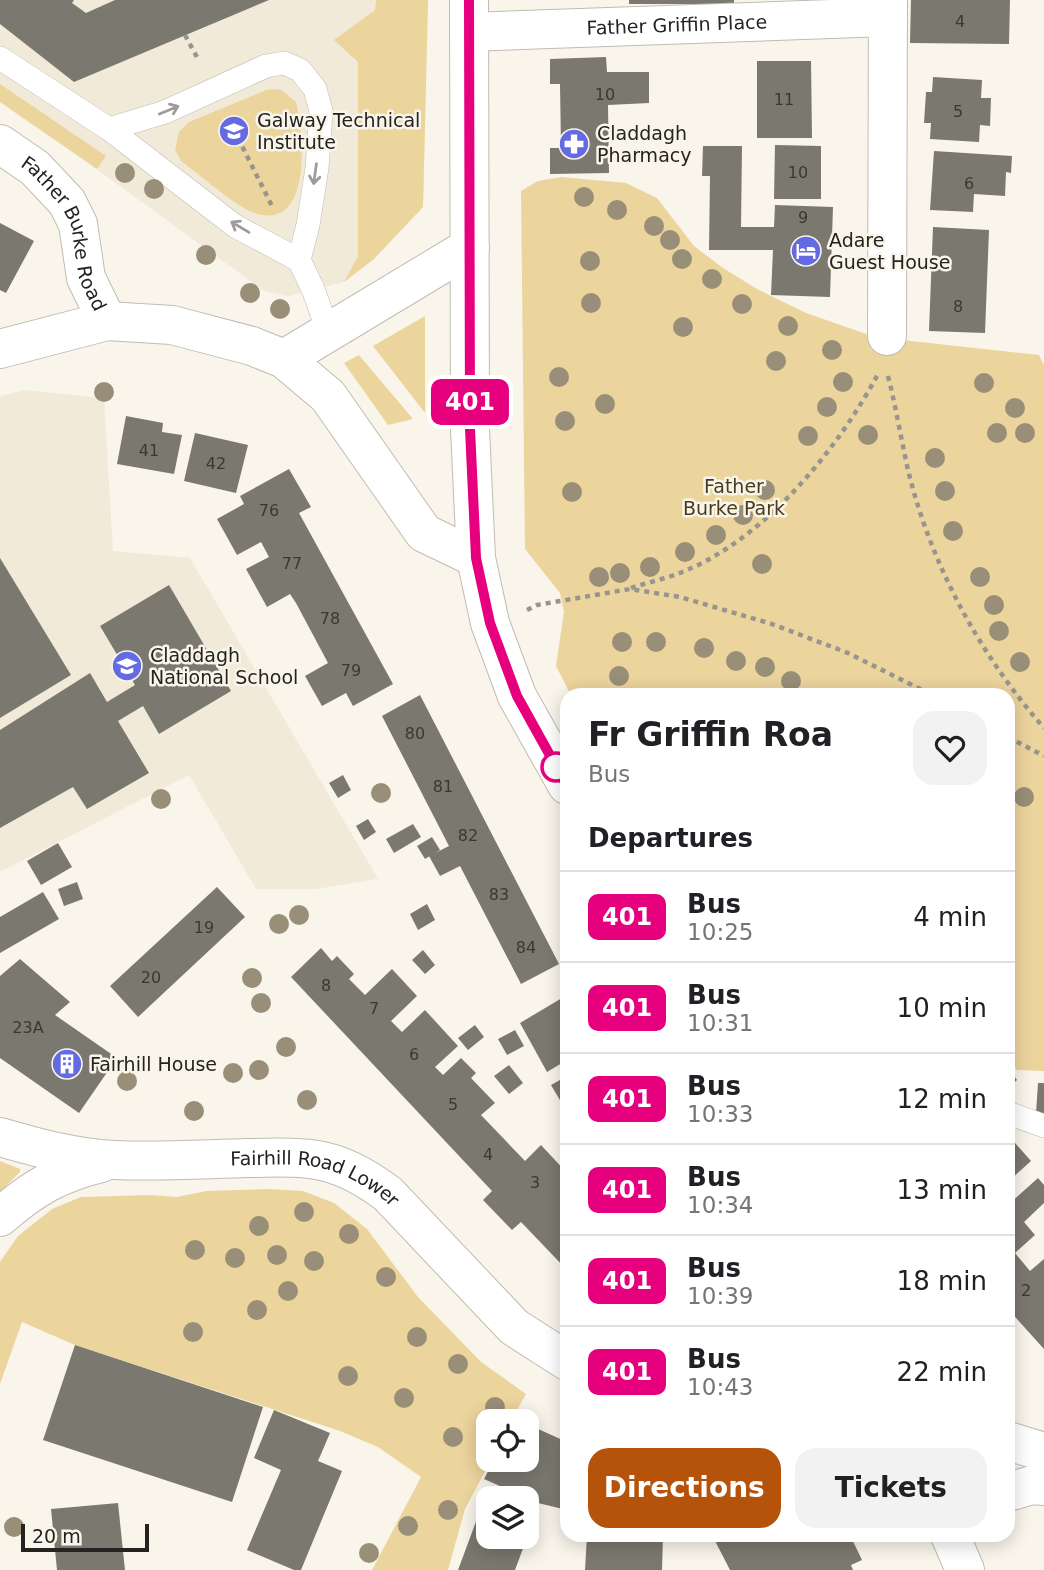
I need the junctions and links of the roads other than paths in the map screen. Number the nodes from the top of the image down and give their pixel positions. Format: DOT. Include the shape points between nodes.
graph roads {
  1 [pos="887,9"];
  2 [pos="469,16"];
  3 [pos="0,58"];
  4 [pos="108,129"];
  5 [pos="0,144"];
  6 [pos="470,247"];
  7 [pos="299,260"];
  8 [pos="107,321"];
  9 [pos="328,331"];
  10 [pos="0,349"];
  11 [pos="886,349"];
  12 [pos="284,359"];
  13 [pos="476,558"];
  14 [pos="560,773"];
  15 [pos="1015,1116"];
  16 [pos="1044,1126"];
  17 [pos="0,1137"];
  18 [pos="116,1160"];
  19 [pos="0,1217"];
  20 [pos="560,1357"];
  21 [pos="1015,1443"];
  22 [pos="1044,1452"];
  23 [pos="1044,1486"];
  24 [pos="1015,1490"];
  25 [pos="953,1542"];
  26 [pos="965,1570"];
  1 -- 2 [label="street, Father Griffin Place"];
  1 -- 11 [label="street, Father Griffin Place"];
  2 -- 6 [label="street"];
  3 -- 4 [label="lane"];
  7 -- 4 [label="lane, one-way" via="235,226"];
  4 -- 7 [label="lane, one-way" via="165,112 266,66 284,63 300,71 315,89 321,111 317,168"];
  5 -- 8 [label="street, Father Burke Road" via="35,168 67,202 78,224 86,278"];
  6 -- 9 [label="street"];
  6 -- 13 [label="street" via="470,429"];
  7 -- 9 [label="lane"];
  8 -- 10 [label="street"];
  8 -- 12 [label="street, Father Burke Road" via="172,325"];
  9 -- 12 [label="street"];
  12 -- 13 [label="street, Father Burke Road" via="328,396 424,533"];
  13 -- 14 [label="street" via="490,623 517,696"];
  15 -- 16 [label="lane"];
  17 -- 18 [label="street, Fairhill Road Lower" via="49,1152"];
  18 -- 19 [label="street" via="44,1183"];
  18 -- 20 [label="street, Fairhill Road Lower" via="286,1158 319,1160 339,1167 388,1194 514,1327"];
  21 -- 22 [label="street"];
  23 -- 24 [label="street"];
  25 -- 26 [label="street"];
}
